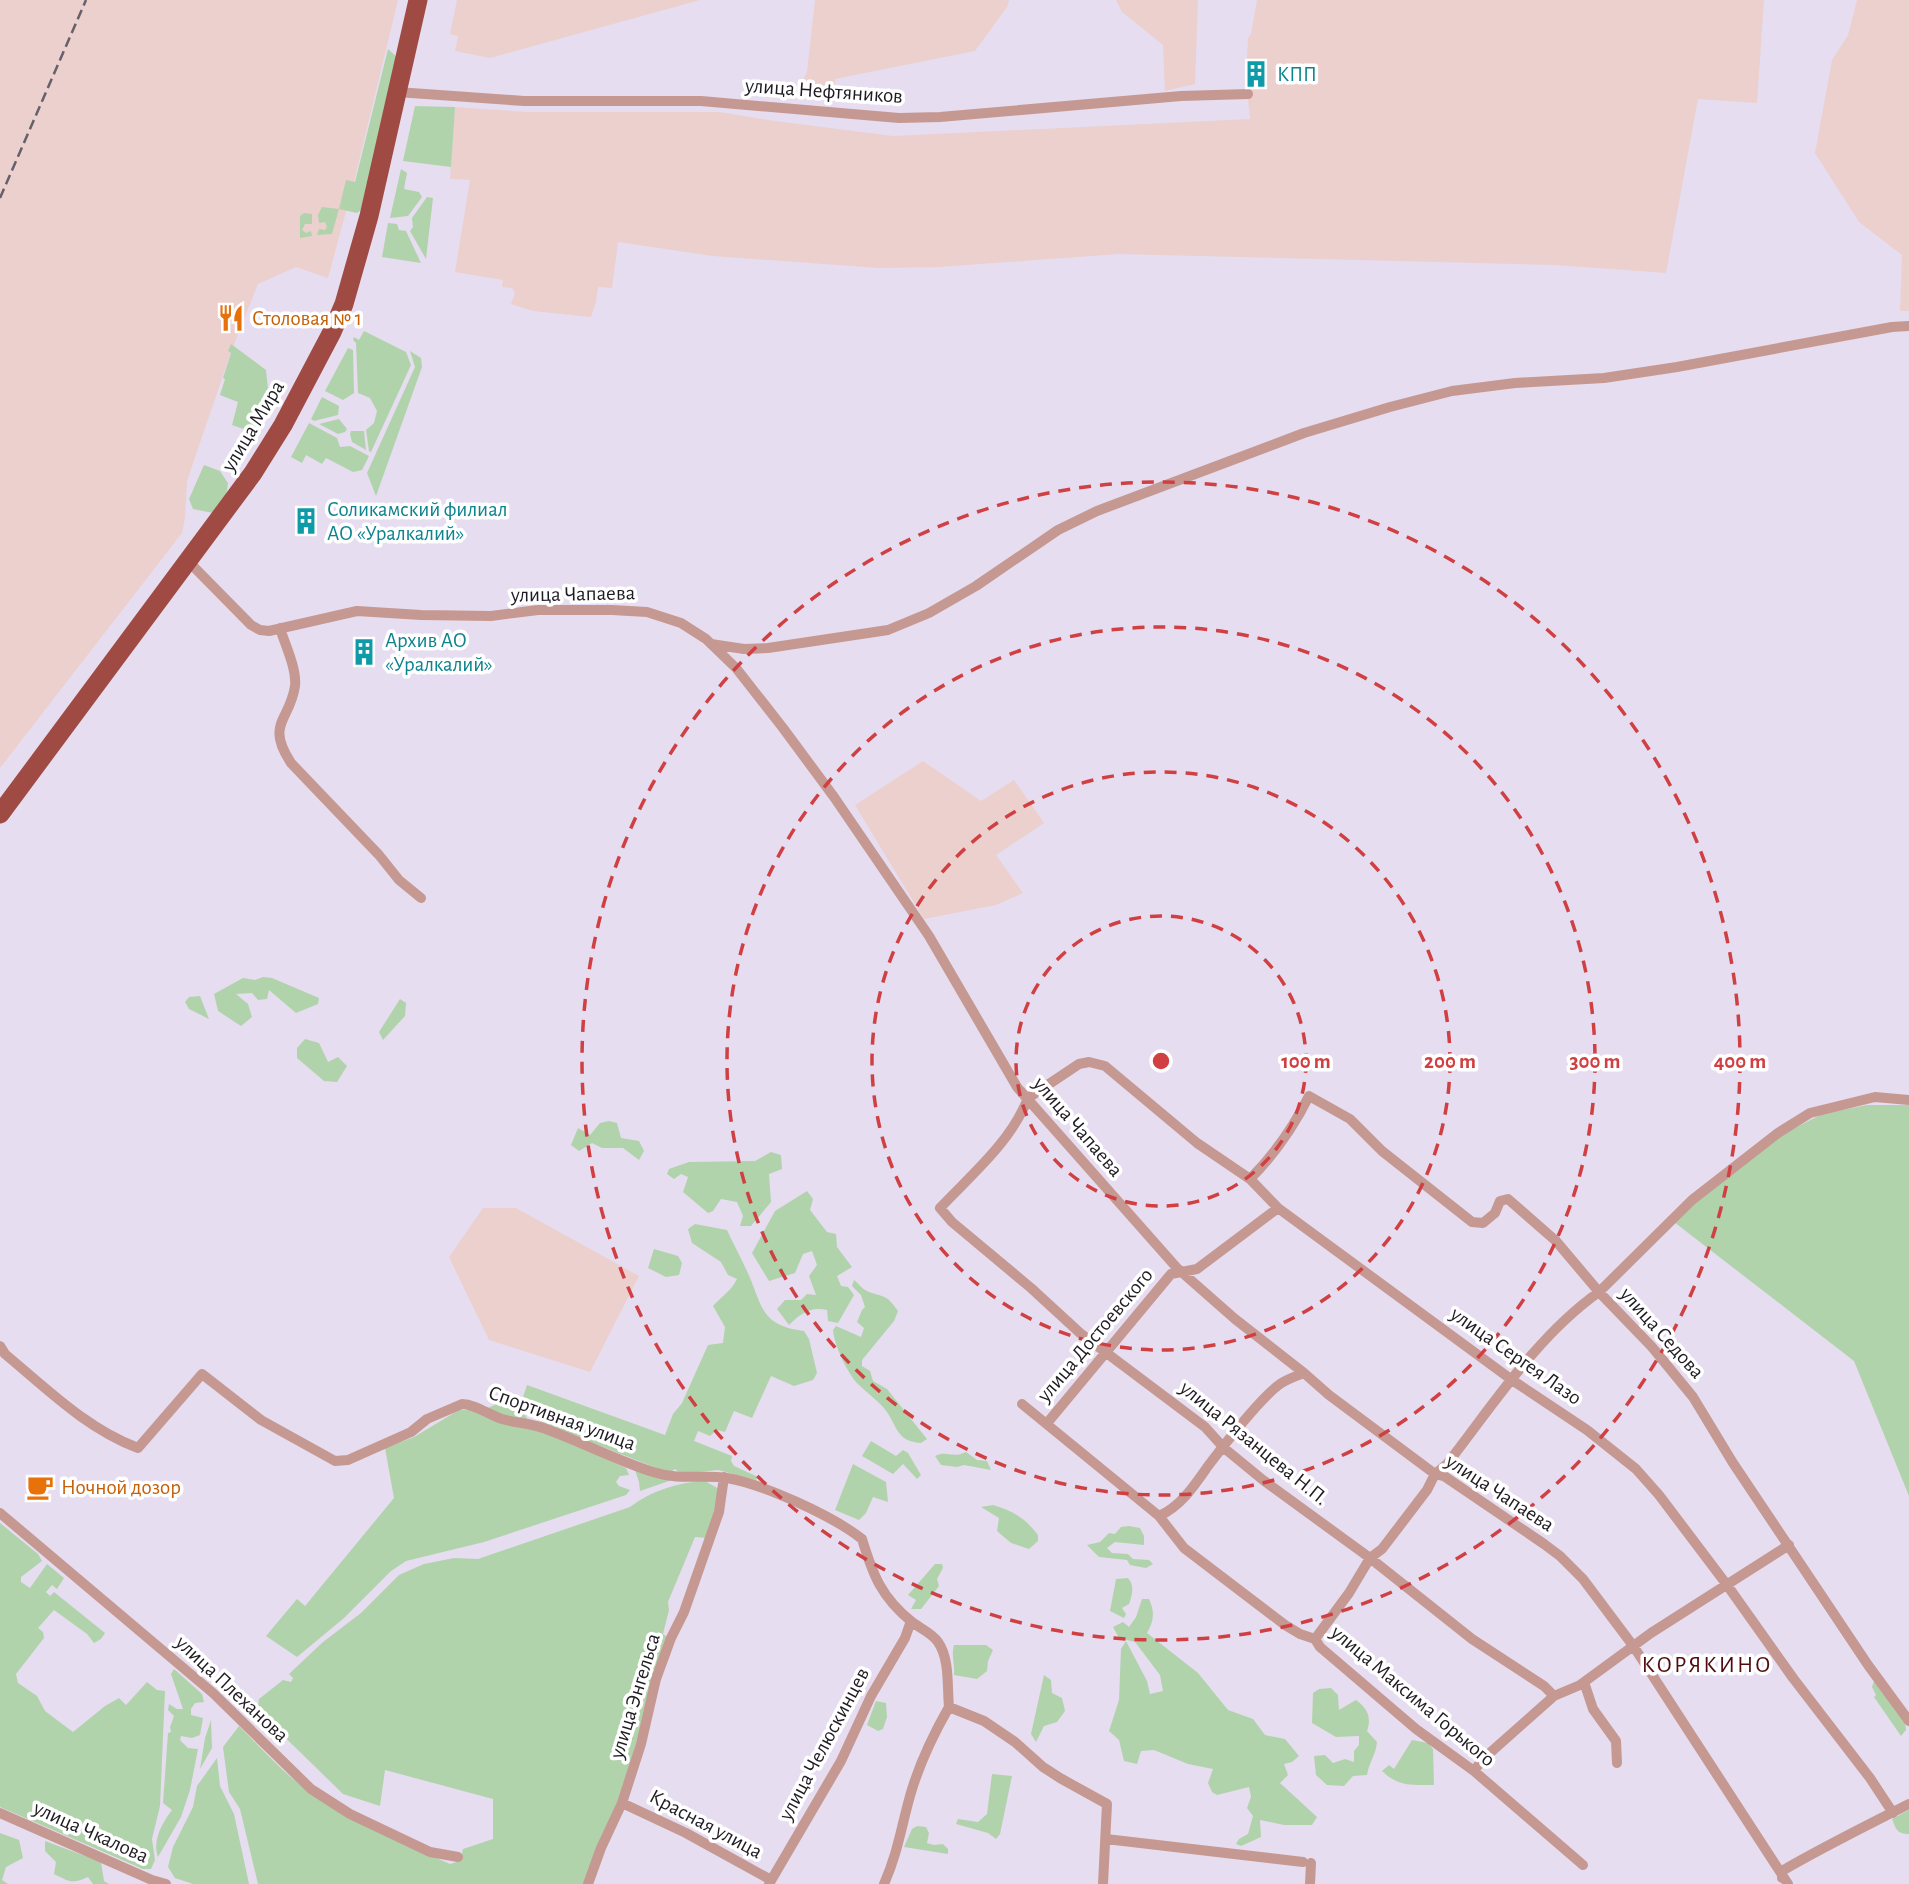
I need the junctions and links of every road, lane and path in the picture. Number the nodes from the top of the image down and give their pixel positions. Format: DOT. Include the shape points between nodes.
graph roads {
  1 [pos="418,0"];
  2 [pos="397,92"];
  3 [pos="1248,94"];
  4 [pos="1909,326"];
  5 [pos="188,561"];
  6 [pos="280,628"];
  7 [pos="711,643"];
  8 [pos="0,814"];
  9 [pos="421,898"];
  10 [pos="1027,1098"];
  11 [pos="1909,1100"];
  12 [pos="1250,1179"];
  13 [pos="1278,1208"];
  14 [pos="1182,1272"];
  15 [pos="1599,1292"];
  16 [pos="0,1346"];
  17 [pos="1107,1352"];
  18 [pos="1304,1373"];
  19 [pos="1512,1380"];
  20 [pos="1022,1404"];
  21 [pos="1048,1422"];
  22 [pos="1224,1448"];
  23 [pos="1435,1474"];
  24 [pos="724,1477"];
  25 [pos="0,1513"];
  26 [pos="1159,1516"];
  27 [pos="1789,1545"];
  28 [pos="1370,1558"];
  29 [pos="1727,1585"];
  30 [pos="911,1621"];
  31 [pos="1315,1639"];
  32 [pos="1634,1647"];
  33 [pos="1584,1682"];
  34 [pos="1554,1696"];
  35 [pos="948,1707"];
  36 [pos="1909,1721"];
  37 [pos="1617,1763"];
  38 [pos="1474,1771"];
  39 [pos="622,1803"];
  40 [pos="1909,1804"];
  41 [pos="0,1813"];
  42 [pos="1892,1813"];
  43 [pos="1106,1839"];
  44 [pos="458,1857"];
  45 [pos="1583,1865"];
  46 [pos="1782,1871"];
  47 [pos="151,1882"];
  48 [pos="770,1882"];
  49 [pos="166,1884"];
  50 [pos="588,1884"];
  51 [pos="884,1884"];
  52 [pos="1103,1884"];
  53 [pos="1311,1884"];
  54 [pos="1782,1884"];
  55 [pos="1788,1884"];
  1 -- 2 [label="highway, улица Мира"];
  2 -- 3 [label="street, улица Нефтяников" via="524,102 702,100 899,118"];
  2 -- 5 [label="highway, улица Мира" via="369,216 339,317 283,425"];
  4 -- 7 [label="street" via="1665,369 1502,384 1402,404 1304,433 1097,511 1058,530 929,613 888,630 768,648"];
  5 -- 6 [label="street, улица Чапаева" via="251,625 260,630"];
  5 -- 8 [label="highway, улица Мира"];
  6 -- 7 [label="street, улица Чапаева" via="357,611 491,616 538,610 612,610 647,612 681,623"];
  6 -- 9 [label="street" via="295,685 279,743 291,763"];
  7 -- 10 [label="street, улица Чапаева" via="736,668 841,808 929,936"];
  10 -- 12 [label="street, улица Сергея Лазо" via="1079,1064 1097,1063"];
  10 -- 14 [label="street, улица Чапаева"];
  10 -- 17 [label="street, улица Рязанцева Н.П." via="998,1147 940,1208 983,1250"];
  11 -- 15 [label="street" via="1875,1097 1810,1113 1692,1200"];
  12 -- 13 [label="street, улица Сергея Лазо"];
  12 -- 15 [label="street, улица Седова" via="1294,1128 1309,1096 1350,1119 1382,1151 1472,1222 1483,1223 1500,1201 1508,1199 1556,1241"];
  13 -- 14 [label="street, улица Достоевского" via="1197,1269"];
  13 -- 19 [label="street, улица Сергея Лазо"];
  14 -- 17 [label="street, улица Достоевского" via="1171,1274"];
  14 -- 18 [label="street, улица Чапаева"];
  15 -- 19 [label="street"];
  15 -- 27 [label="street, улица Седова" via="1693,1397"];
  16 -- 24 [label="street, Спортивная улица" via="91,1424 138,1448 202,1374 261,1420 335,1461 348,1460 411,1432 427,1419 468,1404 498,1418 540,1426 650,1471 681,1478"];
  17 -- 21 [label="street, улица Достоевского"];
  17 -- 22 [label="street, улица Рязанцева Н.П." via="1205,1427"];
  18 -- 22 [label="street" via="1270,1393"];
  18 -- 23 [label="street, улица Чапаева"];
  19 -- 23 [label="street"];
  19 -- 29 [label="street, улица Сергея Лазо" via="1636,1469"];
  20 -- 21 [label="street, улица Максима Горького"];
  21 -- 26 [label="street, улица Максима Горького"];
  22 -- 26 [label="street" via="1184,1499"];
  22 -- 28 [label="street, улица Рязанцева Н.П."];
  23 -- 28 [label="street" via="1390,1539"];
  23 -- 32 [label="street, улица Чапаева" via="1560,1556"];
  24 -- 30 [label="street, Спортивная улица" via="759,1485 859,1536 874,1578"];
  24 -- 39 [label="street, улица Энгельса" via="719,1512 656,1679"];
  25 -- 44 [label="street, улица Плеханова" via="213,1693 310,1789 349,1814 430,1852"];
  26 -- 31 [label="street, улица Максима Горького" via="1200,1561 1300,1634"];
  27 -- 29 [label="street"];
  27 -- 36 [label="street, улица Седова"];
  28 -- 31 [label="street"];
  28 -- 34 [label="street, улица Рязанцева Н.П." via="1472,1639"];
  29 -- 32 [label="street"];
  29 -- 42 [label="street, улица Сергея Лазо"];
  30 -- 35 [label="street, Спортивная улица" via="939,1643 945,1656"];
  30 -- 48 [label="street, улица Челюскинцев" via="841,1761"];
  31 -- 38 [label="street, улица Максима Горького" via="1416,1729"];
  32 -- 33 [label="street"];
  32 -- 46 [label="street, улица Чапаева"];
  33 -- 34 [label="street"];
  33 -- 37 [label="street" via="1593,1709 1616,1741"];
  34 -- 38 [label="street"];
  35 -- 43 [label="street" via="984,1721 1059,1778 1107,1804"];
  35 -- 51 [label="street" via="919,1770"];
  38 -- 45 [label="street, улица Максима Горького"];
  39 -- 48 [label="street, Красная улица"];
  39 -- 50 [label="street, улица Энгельса"];
  40 -- 42 [label="street"];
  41 -- 47 [label="street, улица Чкалова"];
  42 -- 46 [label="street"];
  43 -- 52 [label="street"];
  43 -- 53 [label="street" via="1307,1863"];
  46 -- 54 [label="street"];
  46 -- 55 [label="street, улица Чапаева"];
  47 -- 49 [label="street, улица Чкалова"];
}
